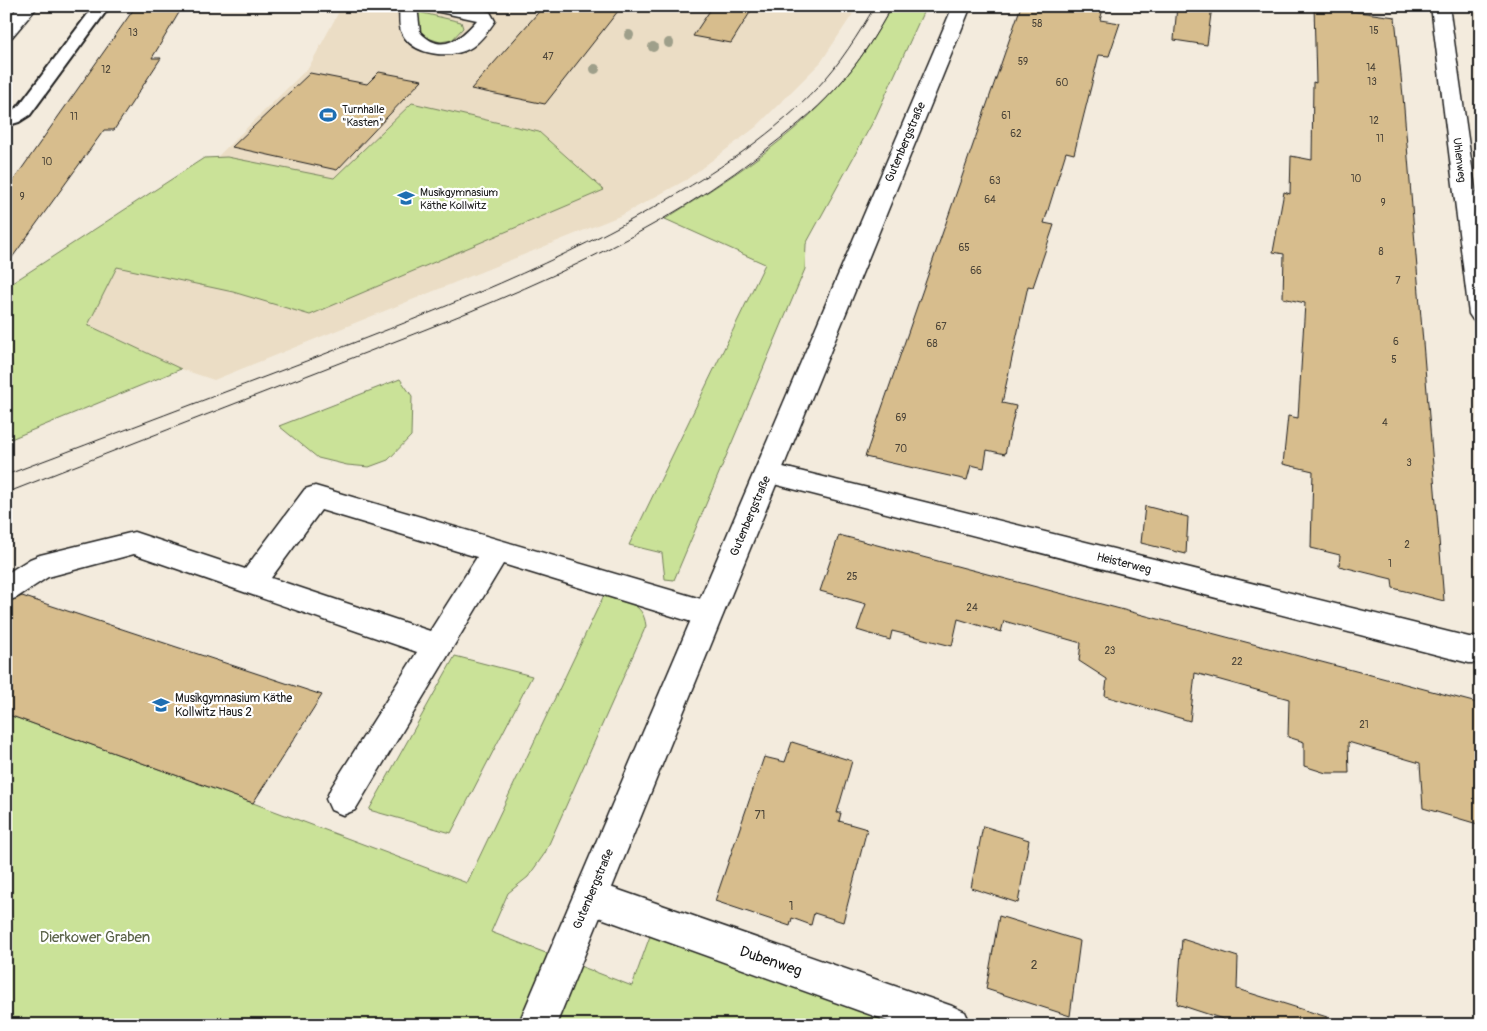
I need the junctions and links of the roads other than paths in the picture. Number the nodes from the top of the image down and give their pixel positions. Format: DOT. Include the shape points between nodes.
graph roads {
  1 [pos="29,6"];
  2 [pos="102,6"];
  3 [pos="408,6"];
  4 [pos="436,6"];
  5 [pos="962,6"];
  6 [pos="1440,6"];
  7 [pos="6,33"];
  8 [pos="6,121"];
  9 [pos="1473,208"];
  10 [pos="1481,314"];
  11 [pos="767,473"];
  12 [pos="496,551"];
  13 [pos="251,583"];
  14 [pos="6,589"];
  15 [pos="708,614"];
  16 [pos="436,646"];
  17 [pos="1481,650"];
  18 [pos="343,799"];
  19 [pos="590,897"];
  20 [pos="537,1025"];
  21 [pos="952,1025"];
  1 -- 7 [label="street"];
  2 -- 8 [label="lane" via="24,110"];
  3 -- 4 [label="street" via="410,32 417,41 433,47 464,44 486,22 484,16"];
  5 -- 11 [label="street, Gutenbergstraße"];
  6 -- 9 [label="street, Uhlenweg"];
  9 -- 10 [label="street, Uhlenweg"];
  11 -- 15 [label="street, Gutenbergstraße"];
  11 -- 17 [label="street, Heisterweg" via="1470,650"];
  12 -- 13 [label="street" via="315,497"];
  12 -- 15 [label="street"];
  12 -- 16 [label="street"];
  13 -- 14 [label="street" via="134,543 40,568"];
  13 -- 16 [label="street"];
  15 -- 19 [label="street, Gutenbergstraße"];
  16 -- 18 [label="street"];
  19 -- 20 [label="street, Gutenbergstraße"];
  19 -- 21 [label="street, Dubenweg"];
}
